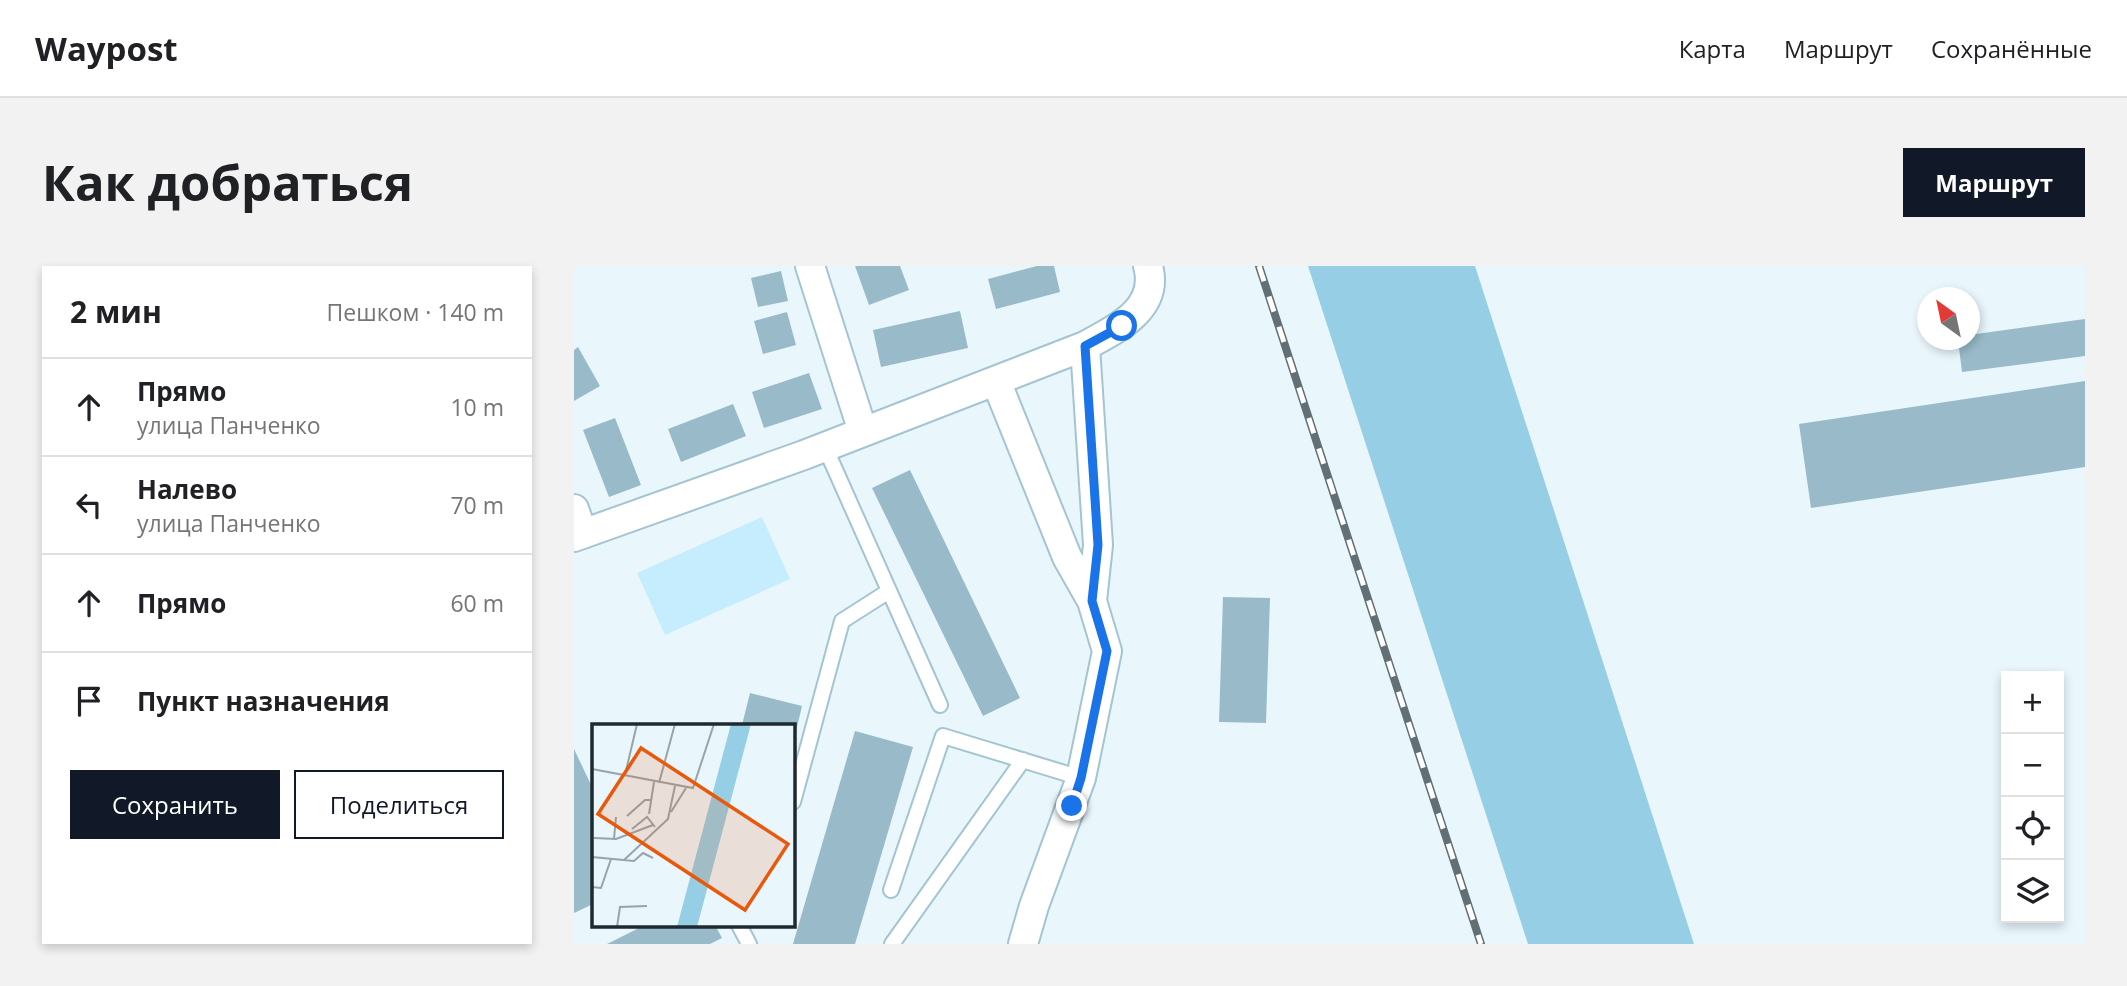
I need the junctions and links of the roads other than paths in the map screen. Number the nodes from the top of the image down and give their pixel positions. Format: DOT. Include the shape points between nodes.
graph roads {
  1 [pos="810,266"];
  2 [pos="1148,266"];
  3 [pos="1085,346"];
  4 [pos="996,381"];
  5 [pos="863,432"];
  6 [pos="825,447"];
  7 [pos="577,527"];
  8 [pos="889,591"];
  9 [pos="1092,601"];
  10 [pos="940,705"];
  11 [pos="1023,760"];
  12 [pos="1081,778"];
  13 [pos="794,798"];
  14 [pos="891,890"];
  15 [pos="740,926"];
  16 [pos="749,944"];
  17 [pos="892,944"];
  18 [pos="1023,944"];
  1 -- 5 [label="street"];
  2 -- 3 [label="street" via="1148,294 1138,312"];
  3 -- 4 [label="street"];
  3 -- 9 [label="street" via="1098,545"];
  4 -- 5 [label="street"];
  4 -- 9 [label="street" via="1067,557"];
  5 -- 6 [label="street"];
  6 -- 7 [label="street"];
  6 -- 8 [label="lane"];
  8 -- 10 [label="lane"];
  8 -- 13 [label="lane" via="842,621"];
  9 -- 12 [label="street" via="1107,651"];
  11 -- 12 [label="lane"];
  11 -- 14 [label="lane" via="943,736"];
  11 -- 17 [label="lane"];
  12 -- 18 [label="street"];
  15 -- 16 [label="lane"];
}
